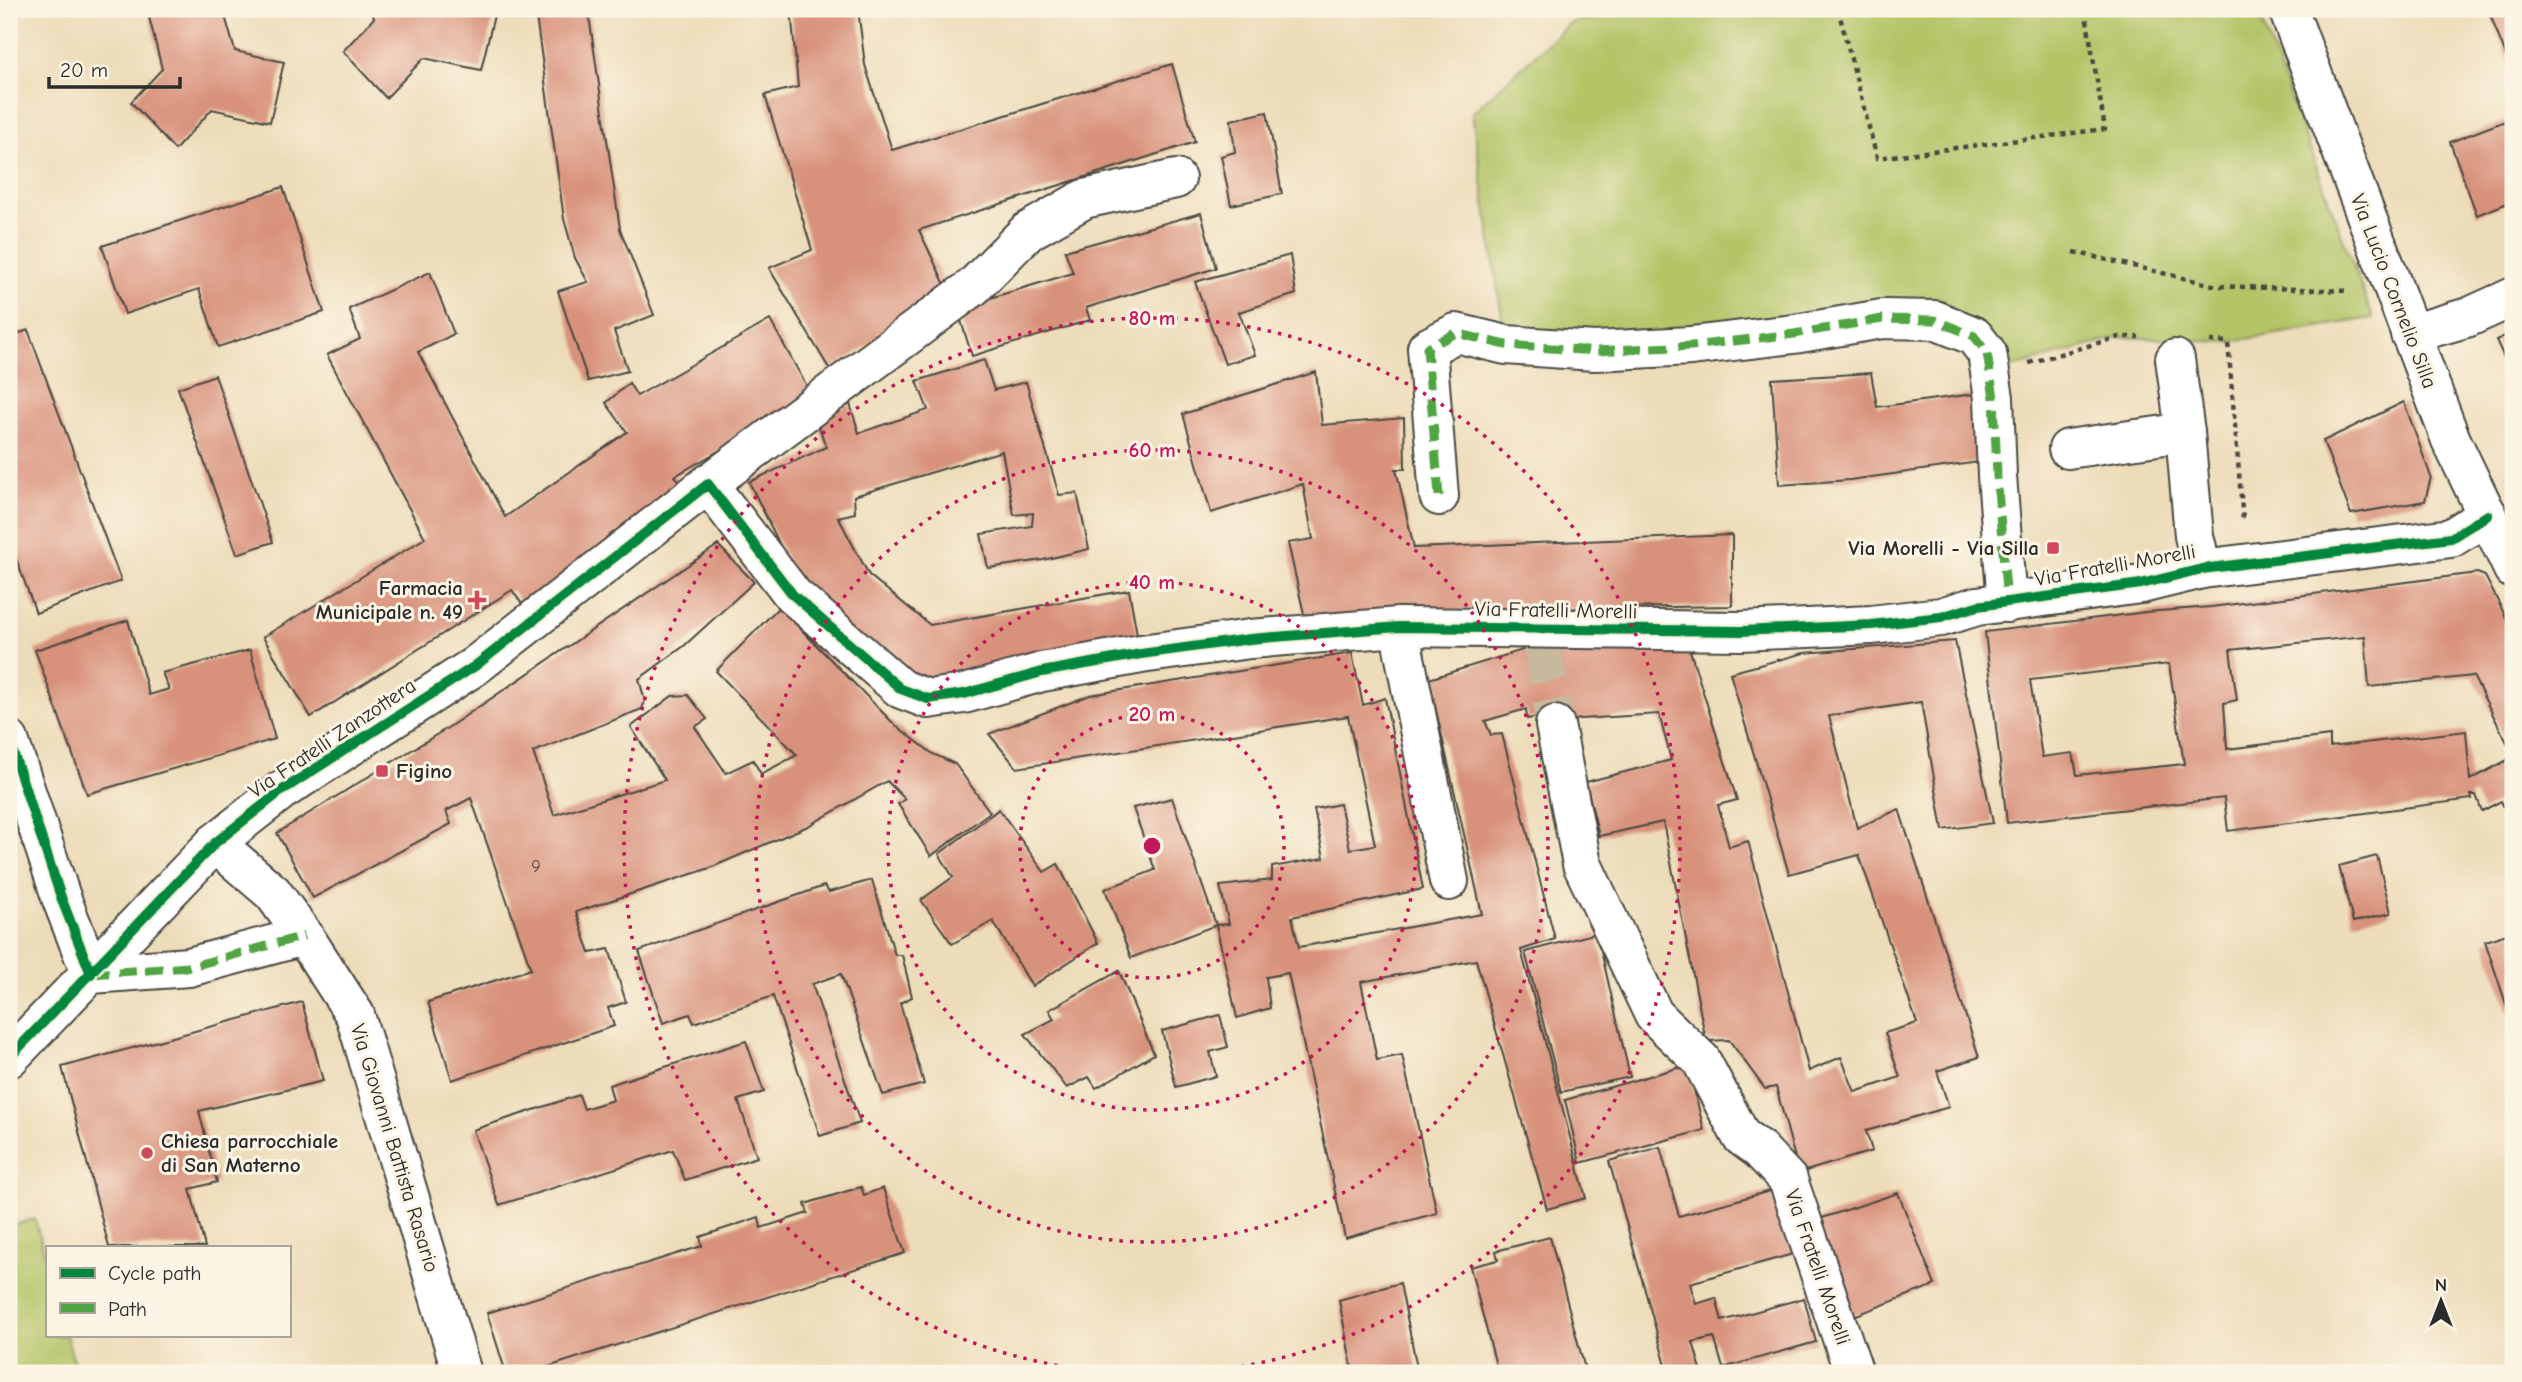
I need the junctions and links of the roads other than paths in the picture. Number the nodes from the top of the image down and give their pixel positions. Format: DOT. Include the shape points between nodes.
graph roads {
  1 [pos="2288,9"];
  2 [pos="1176,179"];
  3 [pos="2513,297"];
  4 [pos="2410,334"];
  5 [pos="2175,359"];
  6 [pos="2185,432"];
  7 [pos="2068,449"];
  8 [pos="708,484"];
  9 [pos="1439,496"];
  10 [pos="2488,515"];
  11 [pos="2202,569"];
  12 [pos="2513,569"];
  13 [pos="2007,603"];
  14 [pos="1399,627"];
  15 [pos="1555,725"];
  16 [pos="9,740"];
  17 [pos="215,843"];
  18 [pos="1449,881"];
  19 [pos="304,936"];
  20 [pos="91,974"];
  21 [pos="9,1058"];
  22 [pos="462,1373"];
  23 [pos="1854,1373"];
  1 -- 4 [label="street, Via Lucio Cornelio Silla"];
  2 -- 8 [label="street, Via Fratelli Zanzottera" via="1084,200 1027,232 973,287"];
  3 -- 4 [label="street" via="2469,317"];
  4 -- 10 [label="street, Via Lucio Cornelio Silla" via="2451,440"];
  5 -- 6 [label="street"];
  6 -- 7 [label="street"];
  6 -- 11 [label="street" via="2194,536"];
  8 -- 14 [label="street, Via Fratelli Morelli" via="793,595 901,689 928,699 1141,654 1250,639"];
  8 -- 17 [label="street, Via Fratelli Zanzottera" via="475,666 281,791"];
  9 -- 13 [label="street" via="1427,348 1456,333 1507,345 1595,351 1690,346 1882,319 1935,320 1974,336 1987,353"];
  10 -- 11 [label="street, Via Fratelli Morelli" via="2451,538"];
  10 -- 12 [label="street, Via Lucio Cornelio Silla"];
  11 -- 13 [label="street, Via Fratelli Morelli" via="2141,584"];
  13 -- 14 [label="street, Via Fratelli Morelli" via="1871,625 1741,631 1543,637"];
  14 -- 18 [label="street"];
  15 -- 23 [label="street, Via Fratelli Morelli" via="1582,864 1654,1015 1701,1060 1741,1136 1788,1180"];
  16 -- 20 [label="street"];
  17 -- 19 [label="street, Via Giovanni Battista Rasario" via="273,893"];
  17 -- 20 [label="street, Via Fratelli Zanzottera"];
  19 -- 20 [label="street" via="188,967"];
  19 -- 22 [label="street, Via Giovanni Battista Rasario" via="355,1015"];
  20 -- 21 [label="street, Via Fratelli Zanzottera"];
}
